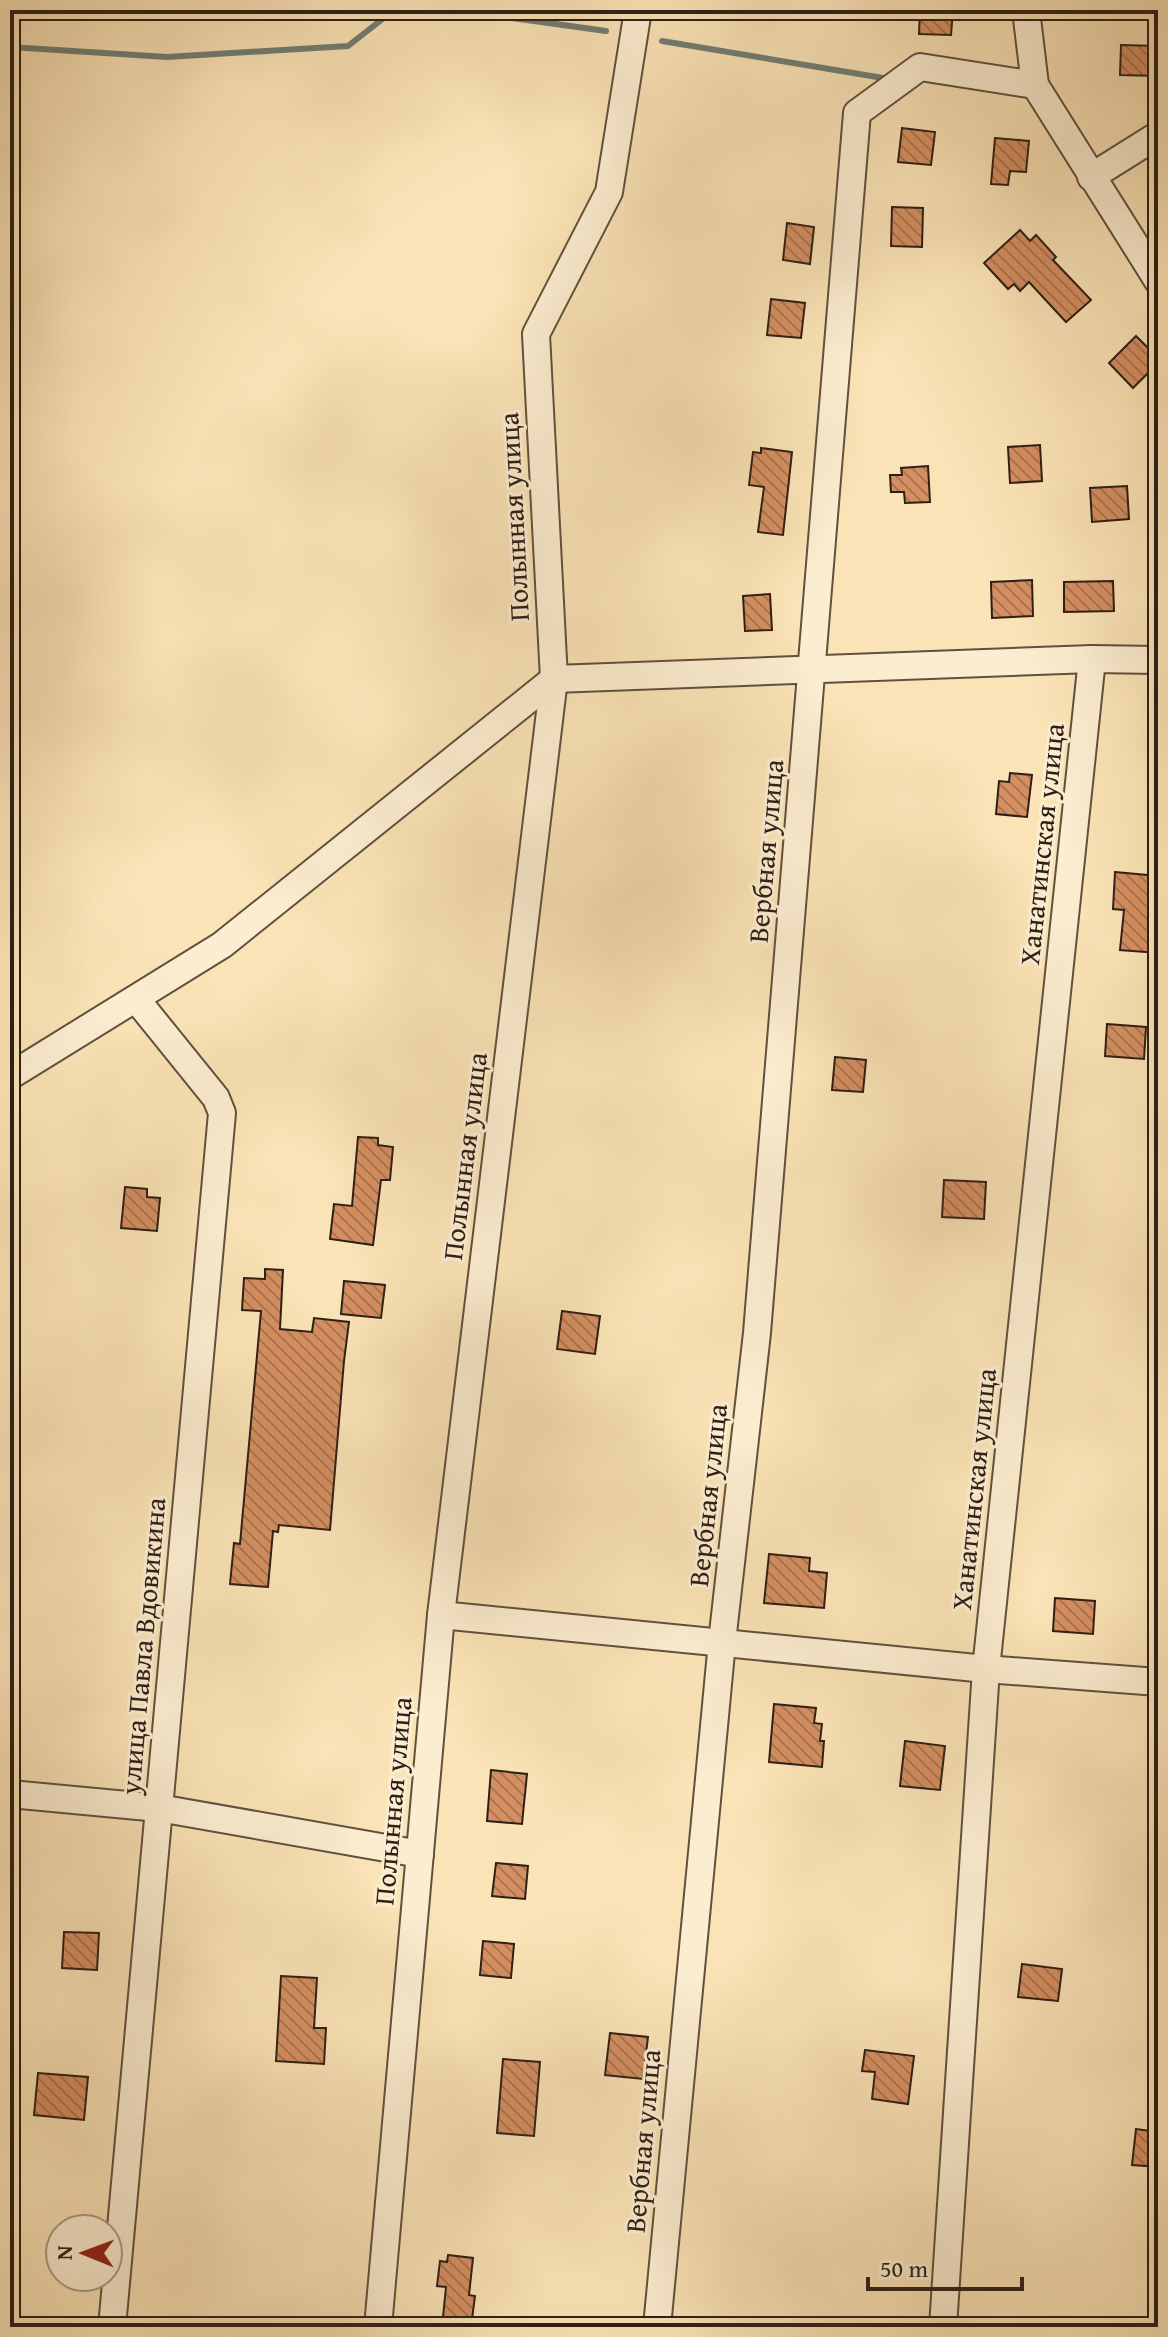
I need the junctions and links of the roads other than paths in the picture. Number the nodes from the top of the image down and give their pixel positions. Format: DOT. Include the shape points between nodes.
graph roads {
  1 [pos="638,10"];
  2 [pos="1026,10"];
  3 [pos="1035,85"];
  4 [pos="1158,135"];
  5 [pos="1091,177"];
  6 [pos="1158,281"];
  7 [pos="1092,659"];
  8 [pos="1158,660"];
  9 [pos="812,670"];
  10 [pos="554,679"];
  11 [pos="136,999"];
  12 [pos="10,1076"];
  13 [pos="441,1615"];
  14 [pos="722,1642"];
  15 [pos="986,1669"];
  16 [pos="1158,1682"];
  17 [pos="10,1794"];
  18 [pos="159,1808"];
  19 [pos="420,1854"];
  20 [pos="112,2327"];
  21 [pos="378,2327"];
  22 [pos="657,2327"];
  23 [pos="943,2327"];
  1 -- 10 [label="street, Полынная улица" via="609,192 536,334"];
  2 -- 3 [label="street"];
  3 -- 5 [label="street"];
  3 -- 9 [label="street, Вербная улица" via="920,67 857,113"];
  4 -- 5 [label="street"];
  5 -- 6 [label="street"];
  7 -- 8 [label="street"];
  7 -- 9 [label="street"];
  7 -- 15 [label="street, Ханатинская улица"];
  9 -- 10 [label="street"];
  9 -- 14 [label="street, Вербная улица" via="757,1333"];
  10 -- 11 [label="street" via="222,945"];
  10 -- 13 [label="street, Полынная улица"];
  11 -- 12 [label="street"];
  11 -- 18 [label="street, улица Павла Вдовикина" via="216,1098 222,1113"];
  13 -- 14 [label="street"];
  13 -- 19 [label="street, Полынная улица"];
  14 -- 15 [label="street"];
  14 -- 22 [label="street, Вербная улица"];
  15 -- 16 [label="street"];
  15 -- 23 [label="street, Ханатинская улица"];
  17 -- 18 [label="street"];
  18 -- 19 [label="street"];
  18 -- 20 [label="street, улица Павла Вдовикина"];
  19 -- 21 [label="street, Полынная улица"];
}
